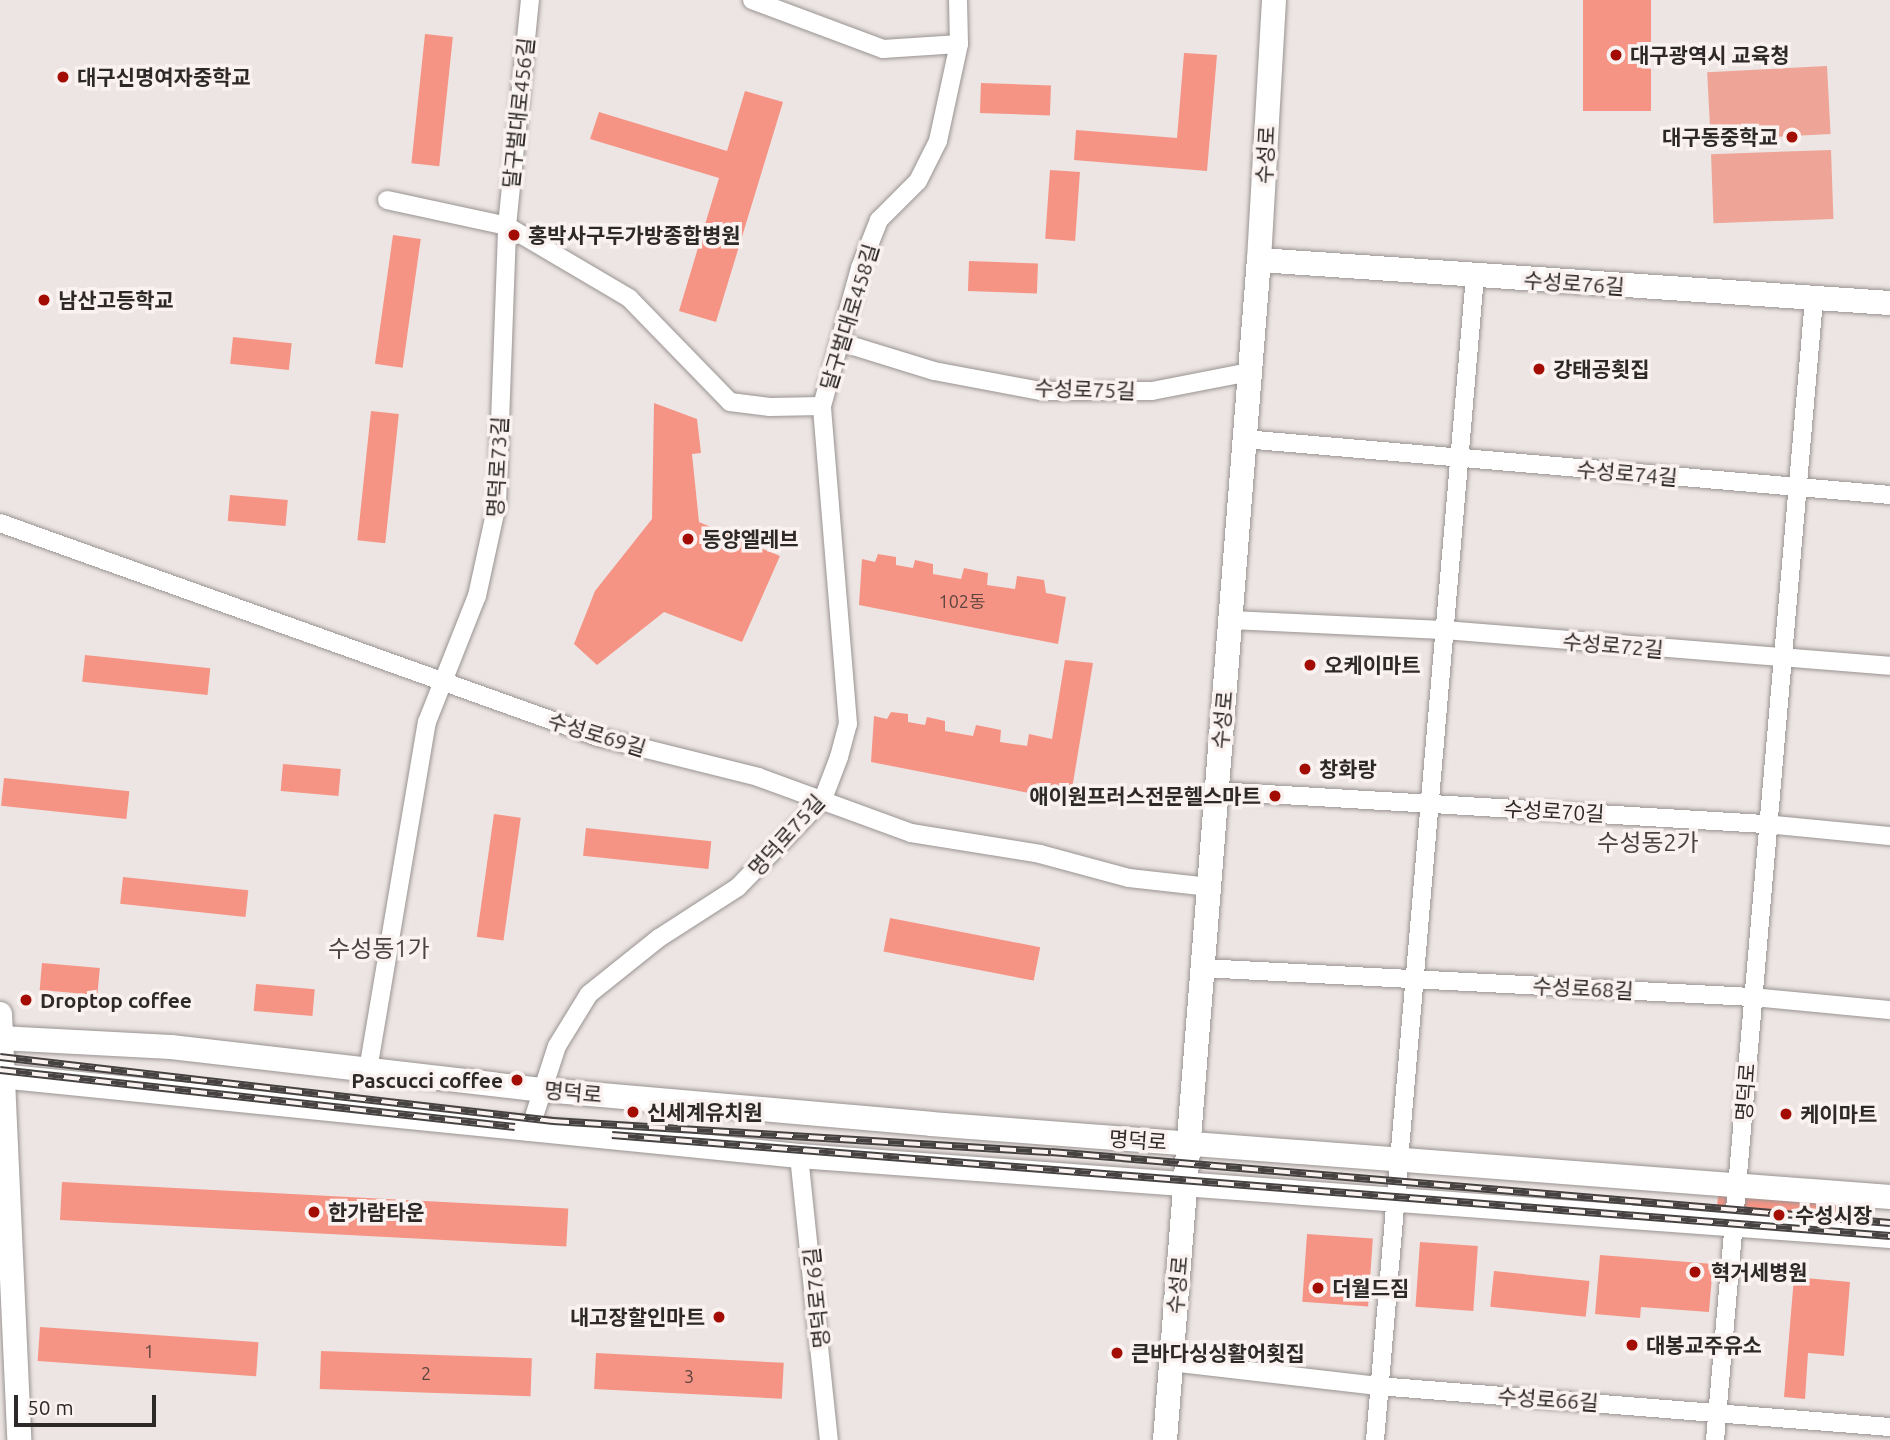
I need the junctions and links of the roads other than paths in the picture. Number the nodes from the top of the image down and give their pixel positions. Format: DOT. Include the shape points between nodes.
graph roads {
  1 [pos="530,0"];
  2 [pos="752,0"];
  3 [pos="958,0"];
  4 [pos="1274,0"];
  5 [pos="959,44"];
  6 [pos="387,200"];
  7 [pos="507,226"];
  8 [pos="1259,260"];
  9 [pos="1475,276"];
  10 [pos="1814,299"];
  11 [pos="1890,303"];
  12 [pos="840,342"];
  13 [pos="1250,372"];
  14 [pos="822,406"];
  15 [pos="1244,439"];
  16 [pos="1458,459"];
  17 [pos="1796,488"];
  18 [pos="1890,495"];
  19 [pos="0,523"];
  20 [pos="1230,620"];
  21 [pos="1444,630"];
  22 [pos="1783,659"];
  23 [pos="1890,666"];
  24 [pos="440,680"];
  25 [pos="1216,791"];
  26 [pos="822,799"];
  27 [pos="1426,803"];
  28 [pos="1765,824"];
  29 [pos="1890,836"];
  30 [pos="1209,887"];
  31 [pos="1202,968"];
  32 [pos="1414,979"];
  33 [pos="1752,997"];
  34 [pos="1890,1010"];
  35 [pos="1,1030"];
  36 [pos="369,1070"];
  37 [pos="2,1076"];
  38 [pos="544,1090"];
  39 [pos="529,1132"];
  40 [pos="1188,1144"];
  41 [pos="799,1156"];
  42 [pos="1398,1158"];
  43 [pos="1185,1184"];
  44 [pos="1738,1187"];
  45 [pos="1890,1197"];
  46 [pos="1395,1200"];
  47 [pos="1736,1222"];
  48 [pos="1890,1236"];
  49 [pos="1171,1362"];
  50 [pos="1378,1386"];
  51 [pos="1717,1411"];
  52 [pos="0,1414"];
  53 [pos="1890,1427"];
  54 [pos="19,1436"];
  55 [pos="829,1440"];
  56 [pos="1165,1440"];
  57 [pos="1375,1440"];
  58 [pos="1715,1440"];
  1 -- 7 [label="street, 달구벌대로456길"];
  2 -- 5 [label="street" via="883,49"];
  3 -- 5 [label="street, 달구벌대로458길"];
  4 -- 8 [label="main road, 수성로"];
  5 -- 12 [label="street, 달구벌대로458길" via="938,141 918,181 879,220"];
  6 -- 7 [label="street"];
  7 -- 14 [label="street" via="629,298 730,402"];
  7 -- 24 [label="street, 명덕로73길" via="498,504 477,596"];
  8 -- 9 [label="main road, 수성로76길"];
  8 -- 13 [label="main road, 수성로"];
  9 -- 10 [label="main road, 수성로76길"];
  9 -- 16 [label="street"];
  10 -- 11 [label="main road, 수성로76길"];
  10 -- 17 [label="street"];
  12 -- 13 [label="street, 수성로75길" via="934,371 1041,391 1152,391"];
  12 -- 14 [label="street, 달구벌대로458길"];
  13 -- 15 [label="main road, 수성로"];
  14 -- 26 [label="street, 명덕로75길" via="848,724"];
  15 -- 16 [label="street, 수성로74길"];
  15 -- 20 [label="main road, 수성로"];
  16 -- 17 [label="street, 수성로74길"];
  16 -- 21 [label="street"];
  17 -- 18 [label="street, 수성로74길"];
  17 -- 22 [label="street"];
  19 -- 24 [label="street, 수성로69길"];
  20 -- 21 [label="street, 수성로72길"];
  20 -- 25 [label="main road, 수성로"];
  21 -- 22 [label="street, 수성로72길"];
  21 -- 27 [label="street"];
  22 -- 23 [label="street, 수성로72길"];
  22 -- 28 [label="street"];
  24 -- 26 [label="street, 수성로69길" via="598,737 758,777"];
  24 -- 36 [label="street, 명덕로73길" via="427,722"];
  25 -- 27 [label="street, 수성로70길"];
  25 -- 30 [label="main road, 수성로"];
  26 -- 30 [label="street, 수성로69길" via="911,833 1040,854 1129,878"];
  26 -- 38 [label="street, 명덕로75길" via="738,887 659,938 589,994 566,1027"];
  27 -- 28 [label="street, 수성로70길"];
  27 -- 32 [label="street"];
  28 -- 29 [label="street, 수성로70길"];
  28 -- 33 [label="street"];
  30 -- 31 [label="main road, 수성로"];
  31 -- 32 [label="street, 수성로68길"];
  31 -- 40 [label="main road, 수성로"];
  32 -- 33 [label="street, 수성로68길"];
  32 -- 42 [label="street"];
  33 -- 34 [label="street, 수성로68길"];
  33 -- 44 [label="street, 명덕로"];
  35 -- 36 [label="main road, 명덕로"];
  35 -- 37 [label="main road"];
  36 -- 38 [label="main road, 명덕로"];
  37 -- 39 [label="main road, 명덕로"];
  37 -- 54 [label="main road"];
  38 -- 39 [label="street, 명덕로75길"];
  38 -- 40 [label="main road, 명덕로"];
  39 -- 41 [label="main road, 명덕로"];
  40 -- 42 [label="main road, 명덕로"];
  40 -- 43 [label="main road, 수성로"];
  41 -- 43 [label="main road, 명덕로"];
  41 -- 55 [label="street, 명덕로76길"];
  42 -- 44 [label="main road, 명덕로"];
  42 -- 46 [label="street"];
  43 -- 46 [label="main road, 명덕로"];
  43 -- 49 [label="main road, 수성로"];
  44 -- 45 [label="main road, 명덕로"];
  44 -- 47 [label="street, 명덕로"];
  46 -- 47 [label="main road, 명덕로"];
  46 -- 50 [label="street"];
  47 -- 48 [label="main road, 명덕로"];
  47 -- 51 [label="street"];
  49 -- 50 [label="street, 수성로66길"];
  49 -- 56 [label="main road, 수성로"];
  50 -- 51 [label="street, 수성로66길"];
  50 -- 57 [label="street"];
  51 -- 53 [label="street, 수성로66길"];
  51 -- 58 [label="street"];
  52 -- 54 [label="main road"];
}
